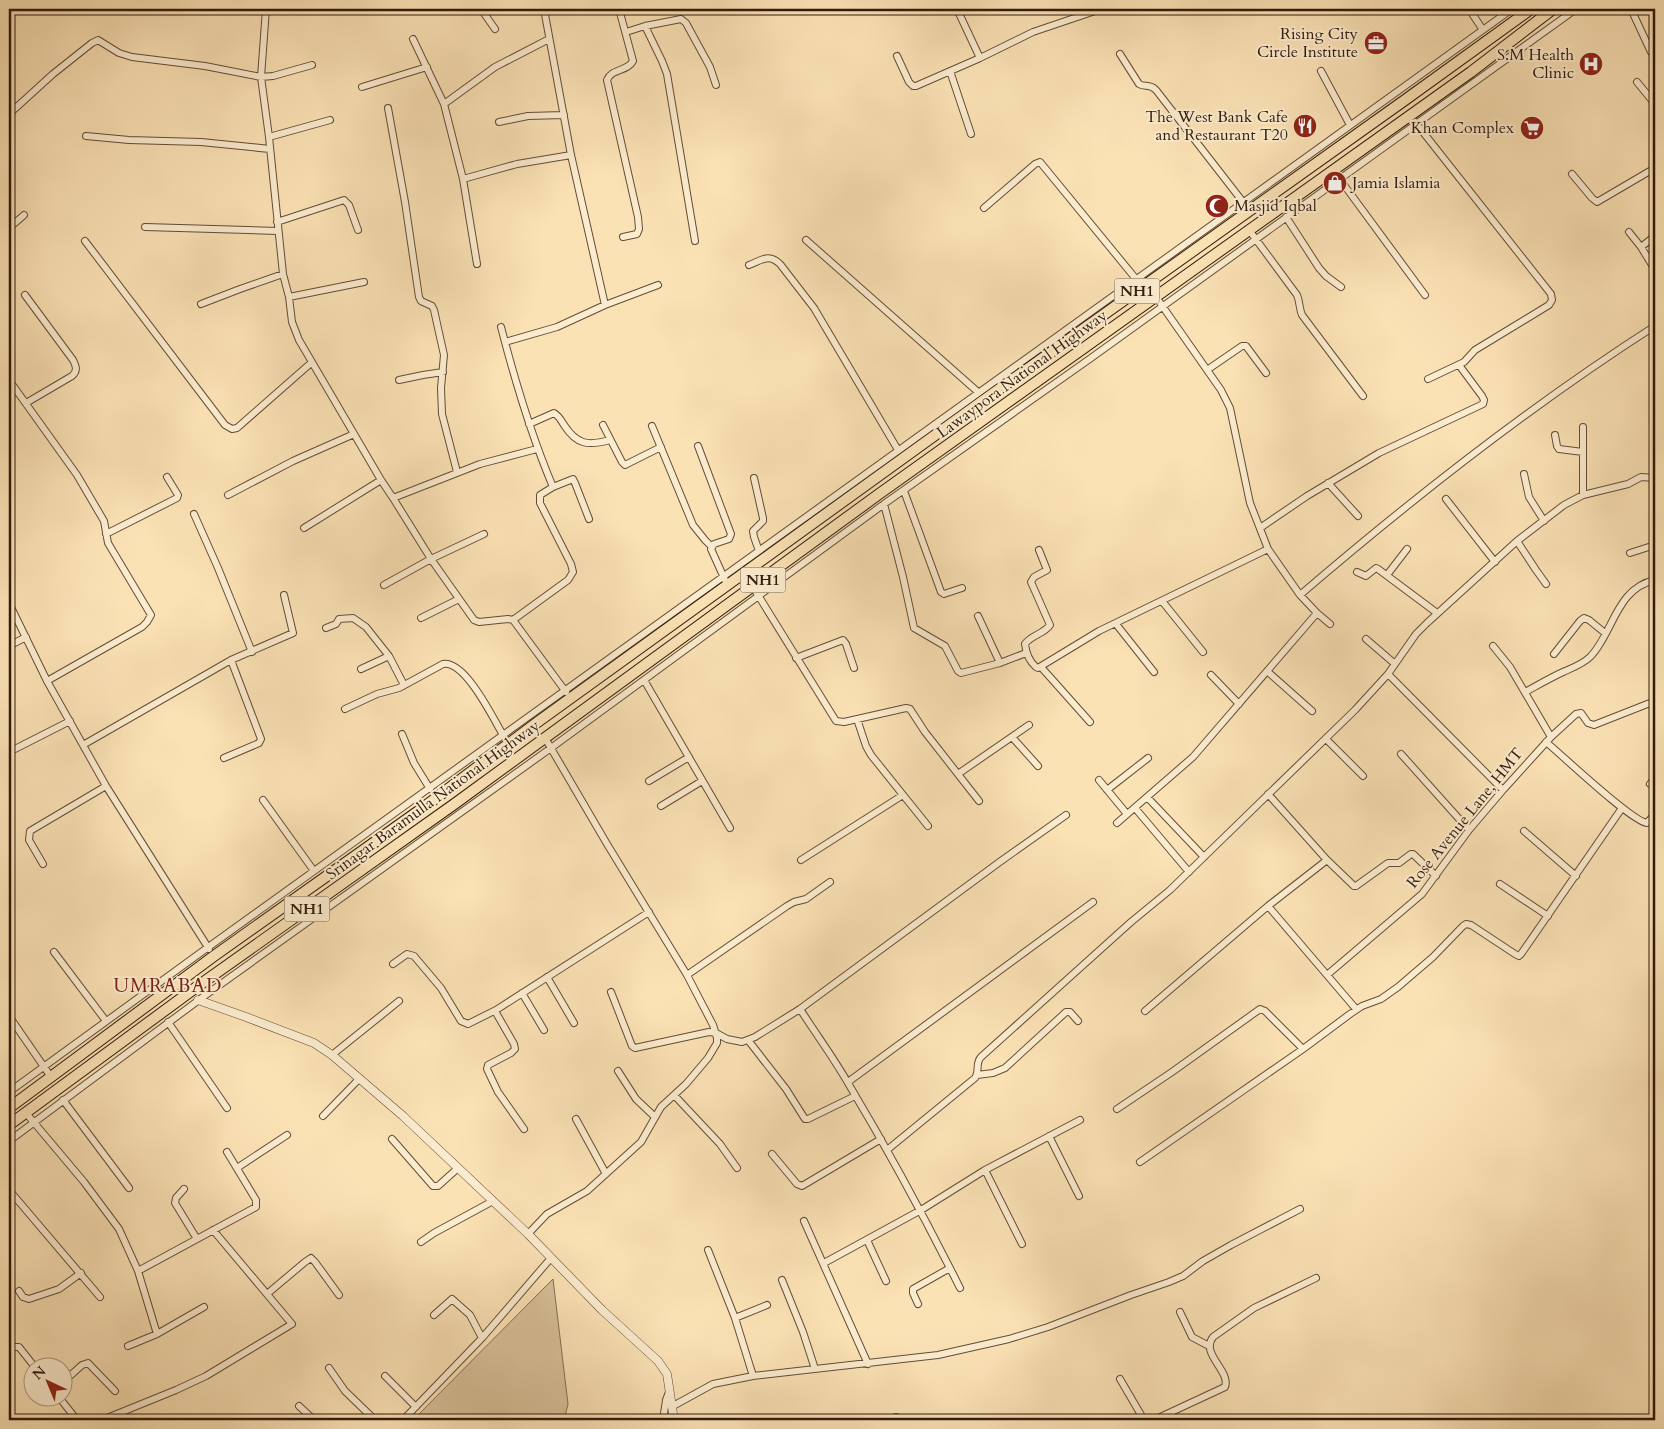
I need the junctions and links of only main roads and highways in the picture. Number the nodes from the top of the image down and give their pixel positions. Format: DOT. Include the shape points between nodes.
graph roads {
  1 [pos="1531,9"];
  2 [pos="1553,9"];
  3 [pos="911,454"];
  4 [pos="920,466"];
  5 [pos="787,562"];
  6 [pos="793,572"];
  7 [pos="318,901"];
  8 [pos="325,910"];
  9 [pos="9,1108"];
  10 [pos="9,1125"];
  1 -- 3 [label="highway, NH1"];
  2 -- 4 [label="highway, Lawaypora National Highway / NH1" via="1414,120 1333,170"];
  3 -- 4 [label="highway"];
  3 -- 9 [label="highway, NH1" via="568,694 420,810 210,952"];
  4 -- 5 [label="highway, NH1"];
  5 -- 6 [label="highway"];
  5 -- 7 [label="highway, Srinagar Baramulla National Highway / NH1"];
  7 -- 8 [label="highway"];
  7 -- 10 [label="highway, Srinagar Baramulla National Highway / NH1"];
}
